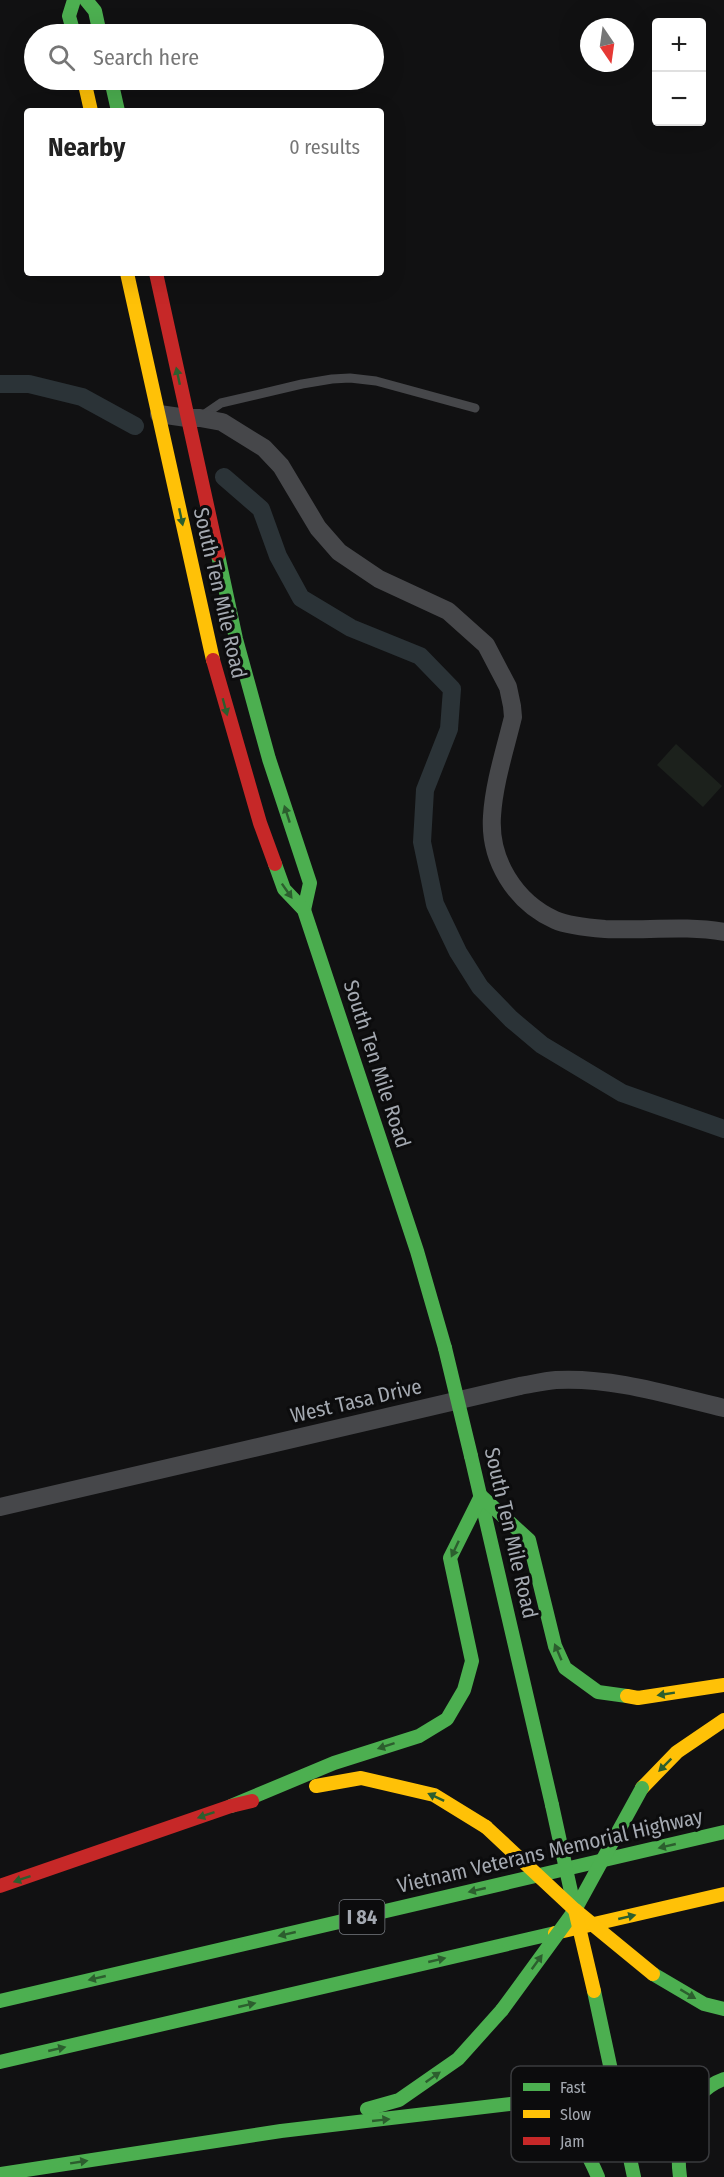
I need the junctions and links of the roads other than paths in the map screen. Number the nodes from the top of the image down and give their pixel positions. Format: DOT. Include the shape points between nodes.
graph roads {
  1 [pos="74,0"];
  2 [pos="86,0"];
  3 [pos="71,24"];
  4 [pos="97,24"];
  5 [pos="86,90"];
  6 [pos="113,90"];
  7 [pos="90,108"];
  8 [pos="117,108"];
  9 [pos="128,276"];
  10 [pos="157,276"];
  11 [pos="475,408"];
  12 [pos="194,418"];
  13 [pos="160,419"];
  14 [pos="304,910"];
  15 [pos="724,932"];
  16 [pos="724,1408"];
  17 [pos="481,1496"];
  18 [pos="0,1507"];
  19 [pos="724,1685"];
  20 [pos="724,1720"];
  21 [pos="231,1806"];
  22 [pos="724,1832"];
  23 [pos="0,1886"];
  24 [pos="724,1894"];
  25 [pos="575,1910"];
  26 [pos="0,2001"];
  27 [pos="724,2009"];
  28 [pos="0,2062"];
  29 [pos="610,2066"];
  30 [pos="724,2079"];
  31 [pos="709,2086"];
  32 [pos="511,2104"];
  33 [pos="281,2131"];
  34 [pos="591,2162"];
  35 [pos="630,2162"];
  36 [pos="677,2162"];
  37 [pos="0,2174"];
  38 [pos="598,2177"];
  39 [pos="633,2177"];
  40 [pos="680,2177"];
  1 -- 3 [label="main road" via="69,16"];
  2 -- 4 [label="main road"];
  5 -- 7 [label="main road"];
  6 -- 8 [label="main road"];
  9 -- 13 [label="main road, South Ten Mile Road"];
  12 -- 10 [label="main road, South Ten Mile Road, one-way"];
  11 -- 12 [label="lane" via="376,381 350,378 221,403"];
  12 -- 13 [label="street"];
  14 -- 12 [label="main road, South Ten Mile Road, one-way" via="310,884 236,639 196,454"];
  12 -- 15 [label="street" via="222,422 264,448 281,466 318,528 339,552 379,579 448,611 486,645 508,687 513,706 495,792 492,837 508,879 523,900 556,920 602,929"];
  13 -- 14 [label="main road, South Ten Mile Road, one-way" via="228,717 284,889"];
  14 -- 17 [label="main road, South Ten Mile Road, bridge" via="417,1251"];
  16 -- 18 [label="street, West Tasa Drive" via="598,1381 555,1380"];
  19 -- 17 [label="main road, one-way" via="638,1698 598,1692 565,1668 555,1646 529,1540"];
  17 -- 21 [label="main road, one-way" via="450,1558 472,1660 464,1690 447,1719 419,1736 334,1763"];
  17 -- 25 [label="main road, South Ten Mile Road, bridge"];
  20 -- 25 [label="main road, one-way, bridge" via="677,1752 642,1788"];
  21 -- 23 [label="main road, one-way"];
  25 -- 21 [label="main road, one-way, bridge" via="486,1827 434,1795 361,1778"];
  22 -- 26 [label="main road, Vietnam Veterans Memorial Highway / I 84, one-way"];
  28 -- 24 [label="main road, one-way"];
  25 -- 27 [label="main road, one-way, bridge" via="654,1974 704,2004"];
  25 -- 29 [label="main road, South Ten Mile Road, bridge"];
  33 -- 25 [label="main road, one-way, bridge" via="399,2100 459,2059 502,2010"];
  30 -- 31 [label="main road"];
  33 -- 32 [label="main road, one-way"];
  37 -- 33 [label="main road, one-way"];
  34 -- 38 [label="main road, one-way"];
  35 -- 39 [label="main road, South Ten Mile Road, bridge"];
  36 -- 40 [label="main road"];
}
